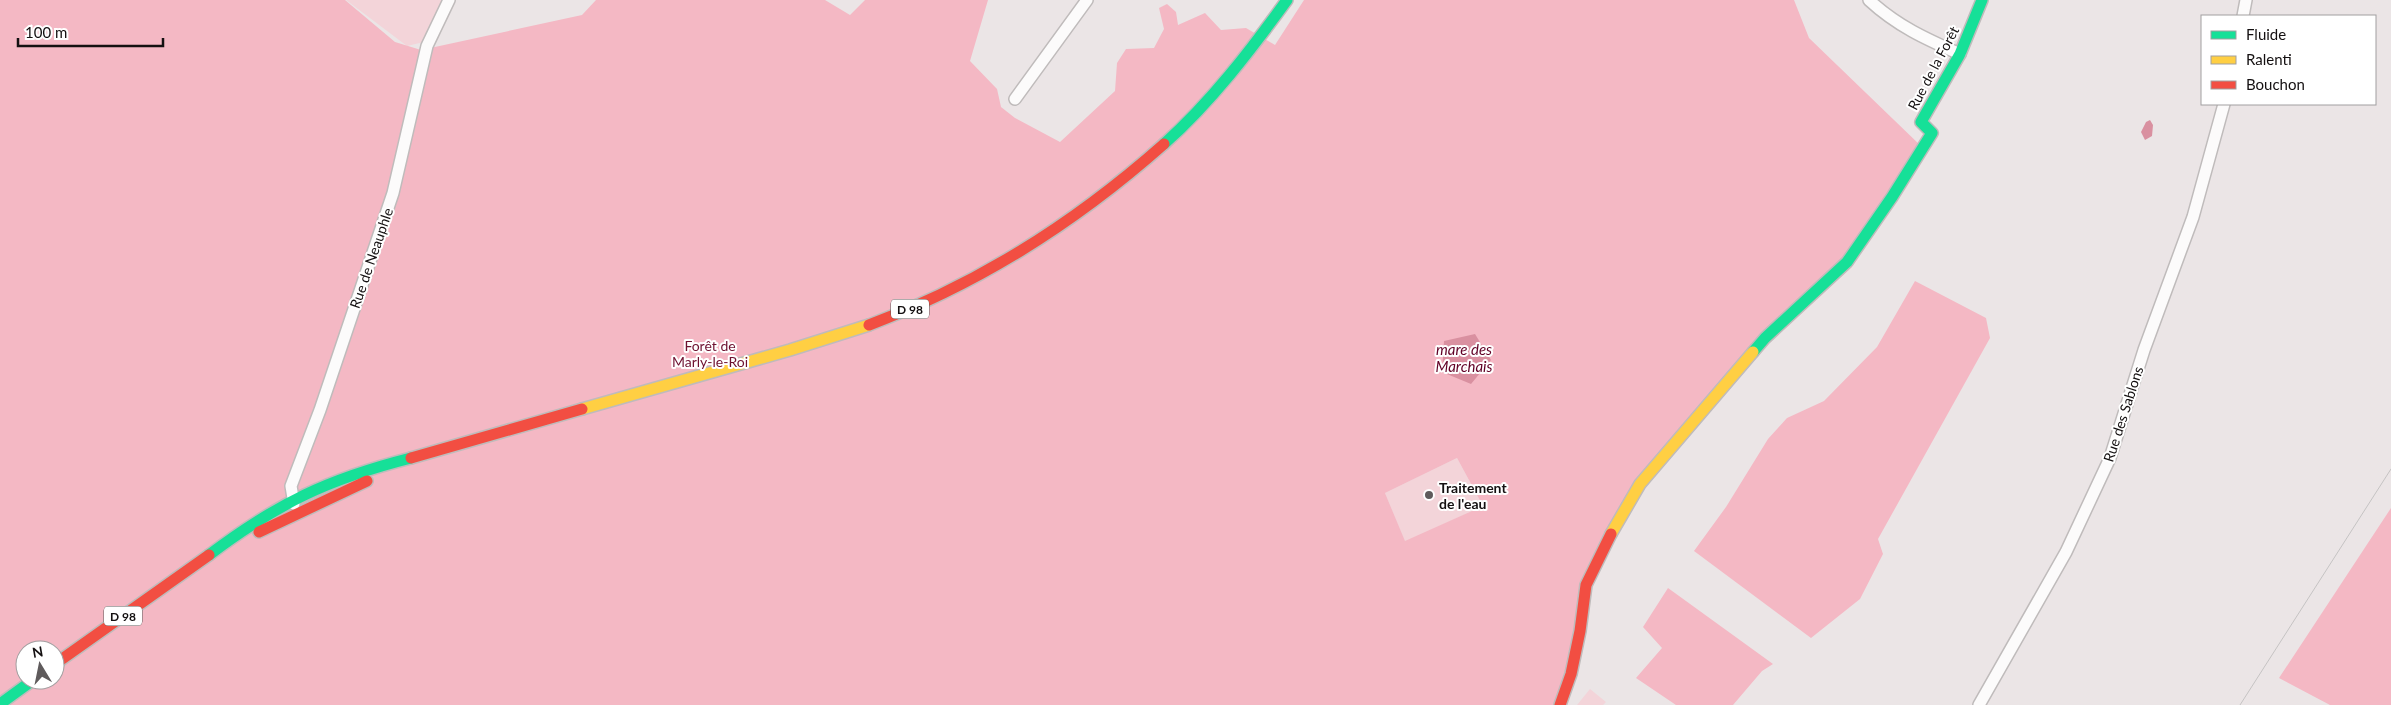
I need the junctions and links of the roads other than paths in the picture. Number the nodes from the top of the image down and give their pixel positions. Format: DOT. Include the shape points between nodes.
graph roads {
  1 [pos="448,0"];
  2 [pos="1087,0"];
  3 [pos="1287,0"];
  4 [pos="1982,0"];
  5 [pos="2246,0"];
  6 [pos="1871,1"];
  7 [pos="2243,15"];
  8 [pos="1960,54"];
  9 [pos="1015,99"];
  10 [pos="2224,105"];
  11 [pos="438,451"];
  12 [pos="292,499"];
  13 [pos="297,513"];
  14 [pos="190,568"];
  15 [pos="65,657"];
  16 [pos="19,690"];
  17 [pos="0,704"];
  18 [pos="1560,705"];
  19 [pos="1979,705"];
  1 -- 12 [label="street, Rue de Neauphle" via="427,46 393,193 291,486"];
  2 -- 9 [label="street"];
  3 -- 11 [label="main road, D 98" via="1229,77 1154,154 1072,218 990,270 921,304 853,331"];
  4 -- 8 [label="main road, Rue de la Forêt"];
  5 -- 7 [label="street"];
  6 -- 8 [label="street" via="1881,12 1913,33"];
  8 -- 18 [label="main road, Rue de la Forêt" via="1921,122 1932,133 1847,262 1765,338 1640,484 1610,535 1586,586 1571,674"];
  10 -- 19 [label="street, Rue des Sablons" via="2193,217 2144,350 2110,458 2061,560"];
  11 -- 12 [label="main road, D 98" via="376,466"];
  11 -- 13 [label="main road, D 98"];
  12 -- 13 [label="street, Rue de Neauphle"];
  12 -- 14 [label="main road, D 98" via="241,529"];
  13 -- 14 [label="main road, D 98"];
  14 -- 15 [label="main road, D 98"];
  16 -- 17 [label="main road"];
}
